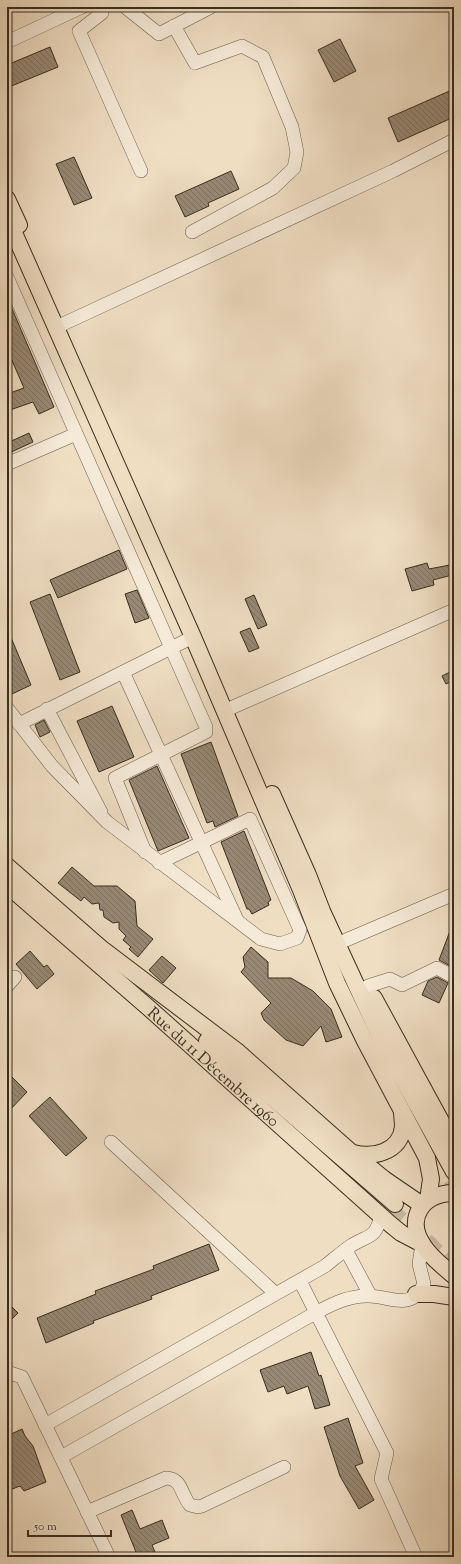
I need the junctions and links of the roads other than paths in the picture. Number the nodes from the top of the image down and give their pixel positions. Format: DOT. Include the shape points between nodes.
graph roads {
  1 [pos="83,7"];
  2 [pos="125,7"];
  3 [pos="211,7"];
  4 [pos="106,10"];
  5 [pos="174,26"];
  6 [pos="7,42"];
  7 [pos="454,140"];
  8 [pos="141,171"];
  9 [pos="7,199"];
  10 [pos="7,217"];
  11 [pos="192,232"];
  12 [pos="7,277"];
  13 [pos="63,324"];
  14 [pos="76,434"];
  15 [pos="7,464"];
  16 [pos="454,610"];
  17 [pos="193,637"];
  18 [pos="171,648"];
  19 [pos="123,672"];
  20 [pos="233,706"];
  21 [pos="7,708"];
  22 [pos="48,709"];
  23 [pos="19,724"];
  24 [pos="161,755"];
  25 [pos="107,822"];
  26 [pos="201,843"];
  27 [pos="145,852"];
  28 [pos="159,863"];
  29 [pos="7,866"];
  30 [pos="308,875"];
  31 [pos="7,885"];
  32 [pos="301,890"];
  33 [pos="454,894"];
  34 [pos="238,922"];
  35 [pos="346,940"];
  36 [pos="454,976"];
  37 [pos="368,986"];
  38 [pos="158,992"];
  39 [pos="401,1110"];
  40 [pos="111,1142"];
  41 [pos="454,1145"];
  42 [pos="352,1153"];
  43 [pos="453,1182"];
  44 [pos="421,1201"];
  45 [pos="388,1213"];
  46 [pos="422,1244"];
  47 [pos="346,1250"];
  48 [pos="454,1276"];
  49 [pos="300,1281"];
  50 [pos="275,1293"];
  51 [pos="416,1294"];
  52 [pos="370,1296"];
  53 [pos="454,1297"];
  54 [pos="317,1312"];
  55 [pos="7,1372"];
  56 [pos="45,1425"];
  57 [pos="61,1457"];
  58 [pos="284,1467"];
  59 [pos="87,1512"];
  60 [pos="109,1557"];
  61 [pos="416,1557"];
  1 -- 4 [label="lane" via="91,13"];
  1 -- 6 [label="lane"];
  2 -- 5 [label="lane" via="159,34"];
  3 -- 5 [label="lane"];
  4 -- 8 [label="lane" via="79,31"];
  5 -- 11 [label="lane" via="195,63 242,46 263,57 292,127 297,152 294,168 273,188"];
  7 -- 13 [label="lane"];
  9 -- 13 [label="main road"];
  10 -- 17 [label="main road"];
  12 -- 14 [label="lane"];
  13 -- 20 [label="main road"];
  14 -- 15 [label="lane"];
  14 -- 18 [label="lane"];
  16 -- 20 [label="lane"];
  17 -- 18 [label="lane"];
  17 -- 32 [label="main road"];
  18 -- 19 [label="lane"];
  18 -- 24 [label="lane" via="206,732"];
  19 -- 22 [label="lane"];
  19 -- 24 [label="lane"];
  20 -- 30 [label="main road"];
  21 -- 23 [label="lane"];
  22 -- 23 [label="lane"];
  22 -- 25 [label="lane"];
  23 -- 25 [label="lane" via="52,766"];
  24 -- 26 [label="lane"];
  24 -- 27 [label="lane" via="115,778"];
  25 -- 27 [label="lane"];
  26 -- 28 [label="lane"];
  26 -- 34 [label="lane"];
  26 -- 34 [label="lane" via="250,819 300,930 297,938 280,944 261,939"];
  27 -- 28 [label="lane"];
  28 -- 34 [label="lane"];
  29 -- 38 [label="main road, Rue du 11 Décembre 1960" via="102,948"];
  30 -- 35 [label="main road"];
  30 -- 43 [label="main road" via="384,1045"];
  31 -- 45 [label="main road, Rue du 11 Décembre 1960"];
  32 -- 39 [label="main road" via="339,989"];
  32 -- 43 [label="main road" via="320,918 375,1038"];
  33 -- 35 [label="lane"];
  35 -- 37 [label="main road"];
  36 -- 37 [label="lane" via="437,968 406,984 397,984 390,979"];
  37 -- 41 [label="main road"];
  38 -- 42 [label="main road, Rue du 11 Décembre 1960" via="238,1052"];
  38 -- 45 [label="main road" via="181,1018"];
  39 -- 42 [label="main road" via="403,1128 390,1149 374,1155"];
  39 -- 44 [label="main road" via="427,1158 431,1179"];
  40 -- 50 [label="lane"];
  42 -- 44 [label="main road, Rue du 11 Décembre 1960" via="384,1179"];
  43 -- 44 [label="main road" via="439,1195"];
  44 -- 45 [label="main road"];
  44 -- 46 [label="main road" via="417,1223"];
  45 -- 46 [label="main road, Rue du 11 Décembre 1960" via="401,1233"];
  45 -- 47 [label="lane" via="373,1234"];
  46 -- 48 [label="main road" via="427,1252"];
  46 -- 51 [label="lane" via="418,1264 424,1284"];
  47 -- 49 [label="lane"];
  47 -- 52 [label="lane"];
  49 -- 50 [label="lane"];
  49 -- 54 [label="lane"];
  50 -- 56 [label="lane"];
  51 -- 52 [label="lane" via="401,1302"];
  51 -- 53 [label="main road"];
  52 -- 54 [label="lane" via="344,1299"];
  54 -- 57 [label="lane"];
  54 -- 61 [label="lane" via="387,1453 381,1479"];
  55 -- 56 [label="lane" via="22,1377"];
  56 -- 57 [label="lane"];
  57 -- 59 [label="lane"];
  58 -- 59 [label="lane" via="202,1506 190,1505 178,1482 166,1478"];
  59 -- 60 [label="lane"];
}
